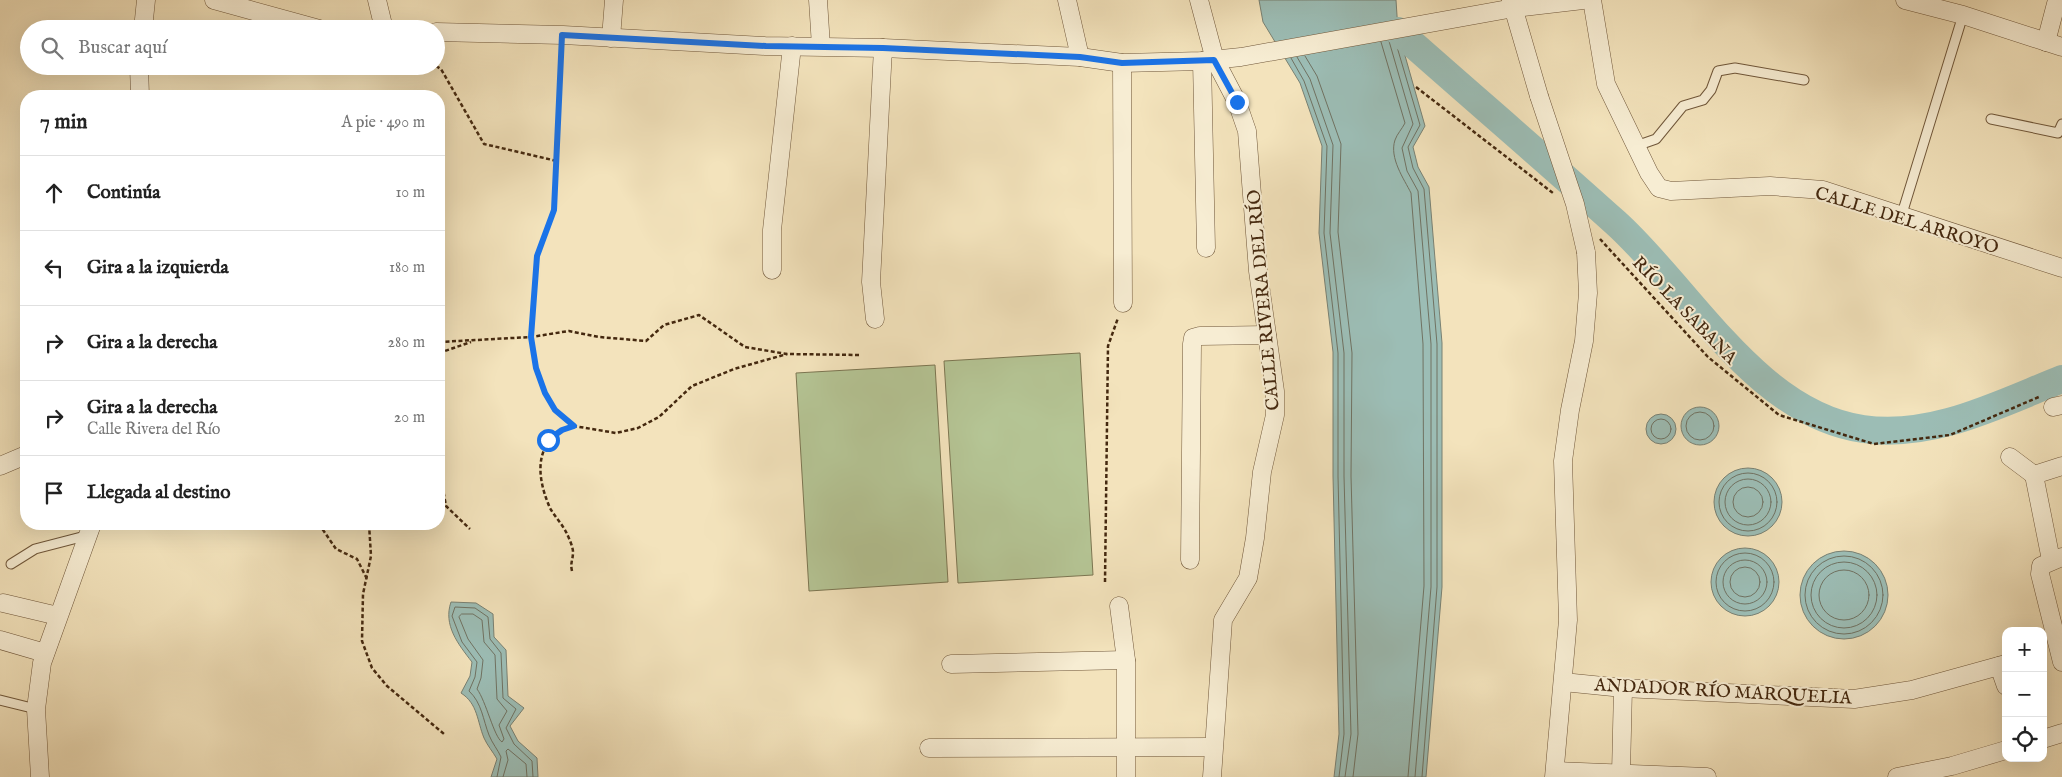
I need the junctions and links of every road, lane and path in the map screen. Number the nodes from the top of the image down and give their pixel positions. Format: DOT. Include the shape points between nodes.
graph roads {
  1 [pos="146,0"];
  2 [pos="214,0"];
  3 [pos="377,0"];
  4 [pos="614,0"];
  5 [pos="818,0"];
  6 [pos="1067,0"];
  7 [pos="1200,0"];
  8 [pos="1583,0"];
  9 [pos="1592,0"];
  10 [pos="1905,0"];
  11 [pos="2057,0"];
  12 [pos="1512,4"];
  13 [pos="1963,15"];
  14 [pos="144,20"];
  15 [pos="286,20"];
  16 [pos="382,20"];
  17 [pos="445,32"];
  18 [pos="562,35"];
  19 [pos="611,38"];
  20 [pos="2054,44"];
  21 [pos="792,46"];
  22 [pos="821,46"];
  23 [pos="883,48"];
  24 [pos="1080,57"];
  25 [pos="1208,61"];
  26 [pos="1122,63"];
  27 [pos="139,75"];
  28 [pos="444,75"];
  29 [pos="1804,80"];
  30 [pos="1416,87"];
  31 [pos="140,90"];
  32 [pos="1991,120"];
  33 [pos="2062,124"];
  34 [pos="1636,146"];
  35 [pos="557,161"];
  36 [pos="1559,198"];
  37 [pos="1901,217"];
  38 [pos="1594,233"];
  39 [pos="1206,248"];
  40 [pos="2062,268"];
  41 [pos="772,270"];
  42 [pos="1123,304"];
  43 [pos="875,318"];
  44 [pos="1267,335"];
  45 [pos="531,337"];
  46 [pos="474,340"];
  47 [pos="445,342"];
  48 [pos="445,351"];
  49 [pos="787,354"];
  50 [pos="861,355"];
  51 [pos="2053,402"];
  52 [pos="574,426"];
  53 [pos="2010,457"];
  54 [pos="20,458"];
  55 [pos="0,466"];
  56 [pos="2062,466"];
  57 [pos="2034,475"];
  58 [pos="445,500"];
  59 [pos="470,529"];
  60 [pos="87,530"];
  61 [pos="90,530"];
  62 [pos="323,530"];
  63 [pos="369,530"];
  64 [pos="1190,560"];
  65 [pos="2051,561"];
  66 [pos="11,564"];
  67 [pos="572,571"];
  68 [pos="368,580"];
  69 [pos="1105,582"];
  70 [pos="3,603"];
  71 [pos="1119,606"];
  72 [pos="58,616"];
  73 [pos="0,640"];
  74 [pos="2056,651"];
  75 [pos="45,653"];
  76 [pos="1126,660"];
  77 [pos="950,664"];
  78 [pos="2002,665"];
  79 [pos="1563,682"];
  80 [pos="1623,688"];
  81 [pos="0,700"];
  82 [pos="36,709"];
  83 [pos="2062,733"];
  84 [pos="444,734"];
  85 [pos="2047,738"];
  86 [pos="1212,747"];
  87 [pos="929,748"];
  88 [pos="1126,749"];
  89 [pos="2002,751"];
  90 [pos="1621,773"];
  91 [pos="1555,774"];
  92 [pos="40,777"];
  93 [pos="1126,777"];
  94 [pos="1212,777"];
  95 [pos="1707,777"];
  96 [pos="1897,777"];
  1 -- 14 [label="street"];
  2 -- 15 [label="street"];
  3 -- 16 [label="street"];
  4 -- 19 [label="street"];
  5 -- 22 [label="street"];
  6 -- 24 [label="street"];
  7 -- 25 [label="street"];
  8 -- 12 [label="street"];
  9 -- 34 [label="street" via="1606,84"];
  10 -- 13 [label="street"];
  11 -- 20 [label="street"];
  12 -- 25 [label="street" via="1466,17"];
  12 -- 79 [label="street, bridge" via="1575,204 1586,252 1588,293 1584,341 1563,461 1568,603"];
  13 -- 20 [label="street"];
  13 -- 37 [label="lane"];
  17 -- 18 [label="street"];
  18 -- 19 [label="street"];
  18 -- 35 [label="path"];
  19 -- 21 [label="street"];
  21 -- 22 [label="street"];
  21 -- 41 [label="street" via="772,230"];
  22 -- 23 [label="street"];
  23 -- 24 [label="street"];
  23 -- 43 [label="street" via="871,282"];
  24 -- 26 [label="street"];
  25 -- 26 [label="street"];
  25 -- 39 [label="street"];
  25 -- 44 [label="street, CALLE RIVERA DEL RÍO" via="1237,102 1246,132"];
  26 -- 42 [label="street"];
  27 -- 31 [label="street"];
  28 -- 35 [label="path" via="484,144"];
  29 -- 34 [label="lane" via="1736,68 1718,71 1711,90 1703,100 1683,106 1656,139"];
  30 -- 36 [label="path"];
  32 -- 33 [label="lane" via="2058,133"];
  34 -- 37 [label="street, CALLE DEL ARROYO" via="1659,188 1671,191 1770,186 1823,190"];
  35 -- 45 [label="path" via="554,210 537,256"];
  37 -- 40 [label="street, CALLE DEL ARROYO"];
  38 -- 51 [label="path, RÍO LA SABANA" via="1708,357 1779,415 1874,444 1950,435"];
  42 -- 69 [label="path" via="1108,346"];
  44 -- 64 [label="street" via="1194,338"];
  44 -- 86 [label="street, CALLE RIVERA DEL RÍO" via="1275,415 1262,472 1248,578 1223,620"];
  45 -- 46 [label="path"];
  45 -- 49 [label="path" via="569,331 646,341 664,325 698,315 745,347"];
  45 -- 52 [label="path" via="536,368 545,393 555,410"];
  46 -- 47 [label="path"];
  46 -- 48 [label="path"];
  49 -- 50 [label="path"];
  49 -- 52 [label="path" via="734,369 692,386 659,416 638,428 616,433"];
  52 -- 67 [label="path" via="548,440 540,467 550,508 566,532 573,551"];
  53 -- 57 [label="street"];
  54 -- 55 [label="street"];
  56 -- 57 [label="street"];
  57 -- 65 [label="street"];
  58 -- 59 [label="path" via="446,506"];
  60 -- 66 [label="lane" via="34,549"];
  61 -- 72 [label="street"];
  62 -- 68 [label="path" via="336,549 357,559"];
  63 -- 68 [label="path"];
  65 -- 74 [label="street" via="2040,574"];
  68 -- 84 [label="path" via="364,594 362,641 372,668 387,686"];
  70 -- 72 [label="street"];
  71 -- 76 [label="street"];
  72 -- 75 [label="street"];
  73 -- 75 [label="street"];
  75 -- 82 [label="street"];
  76 -- 77 [label="street"];
  76 -- 88 [label="street"];
  78 -- 80 [label="street, ANDADOR RÍO MARQUELIA" via="1912,690 1854,699"];
  79 -- 80 [label="street, ANDADOR RÍO MARQUELIA"];
  79 -- 91 [label="street"];
  80 -- 90 [label="street"];
  81 -- 82 [label="lane"];
  82 -- 92 [label="street"];
  83 -- 85 [label="street"];
  86 -- 88 [label="street"];
  86 -- 94 [label="street, CALLE RIVERA DEL RÍO"];
  87 -- 88 [label="street"];
  88 -- 93 [label="street"];
  89 -- 96 [label="street"];
  90 -- 91 [label="street"];
  90 -- 95 [label="street"];
}
